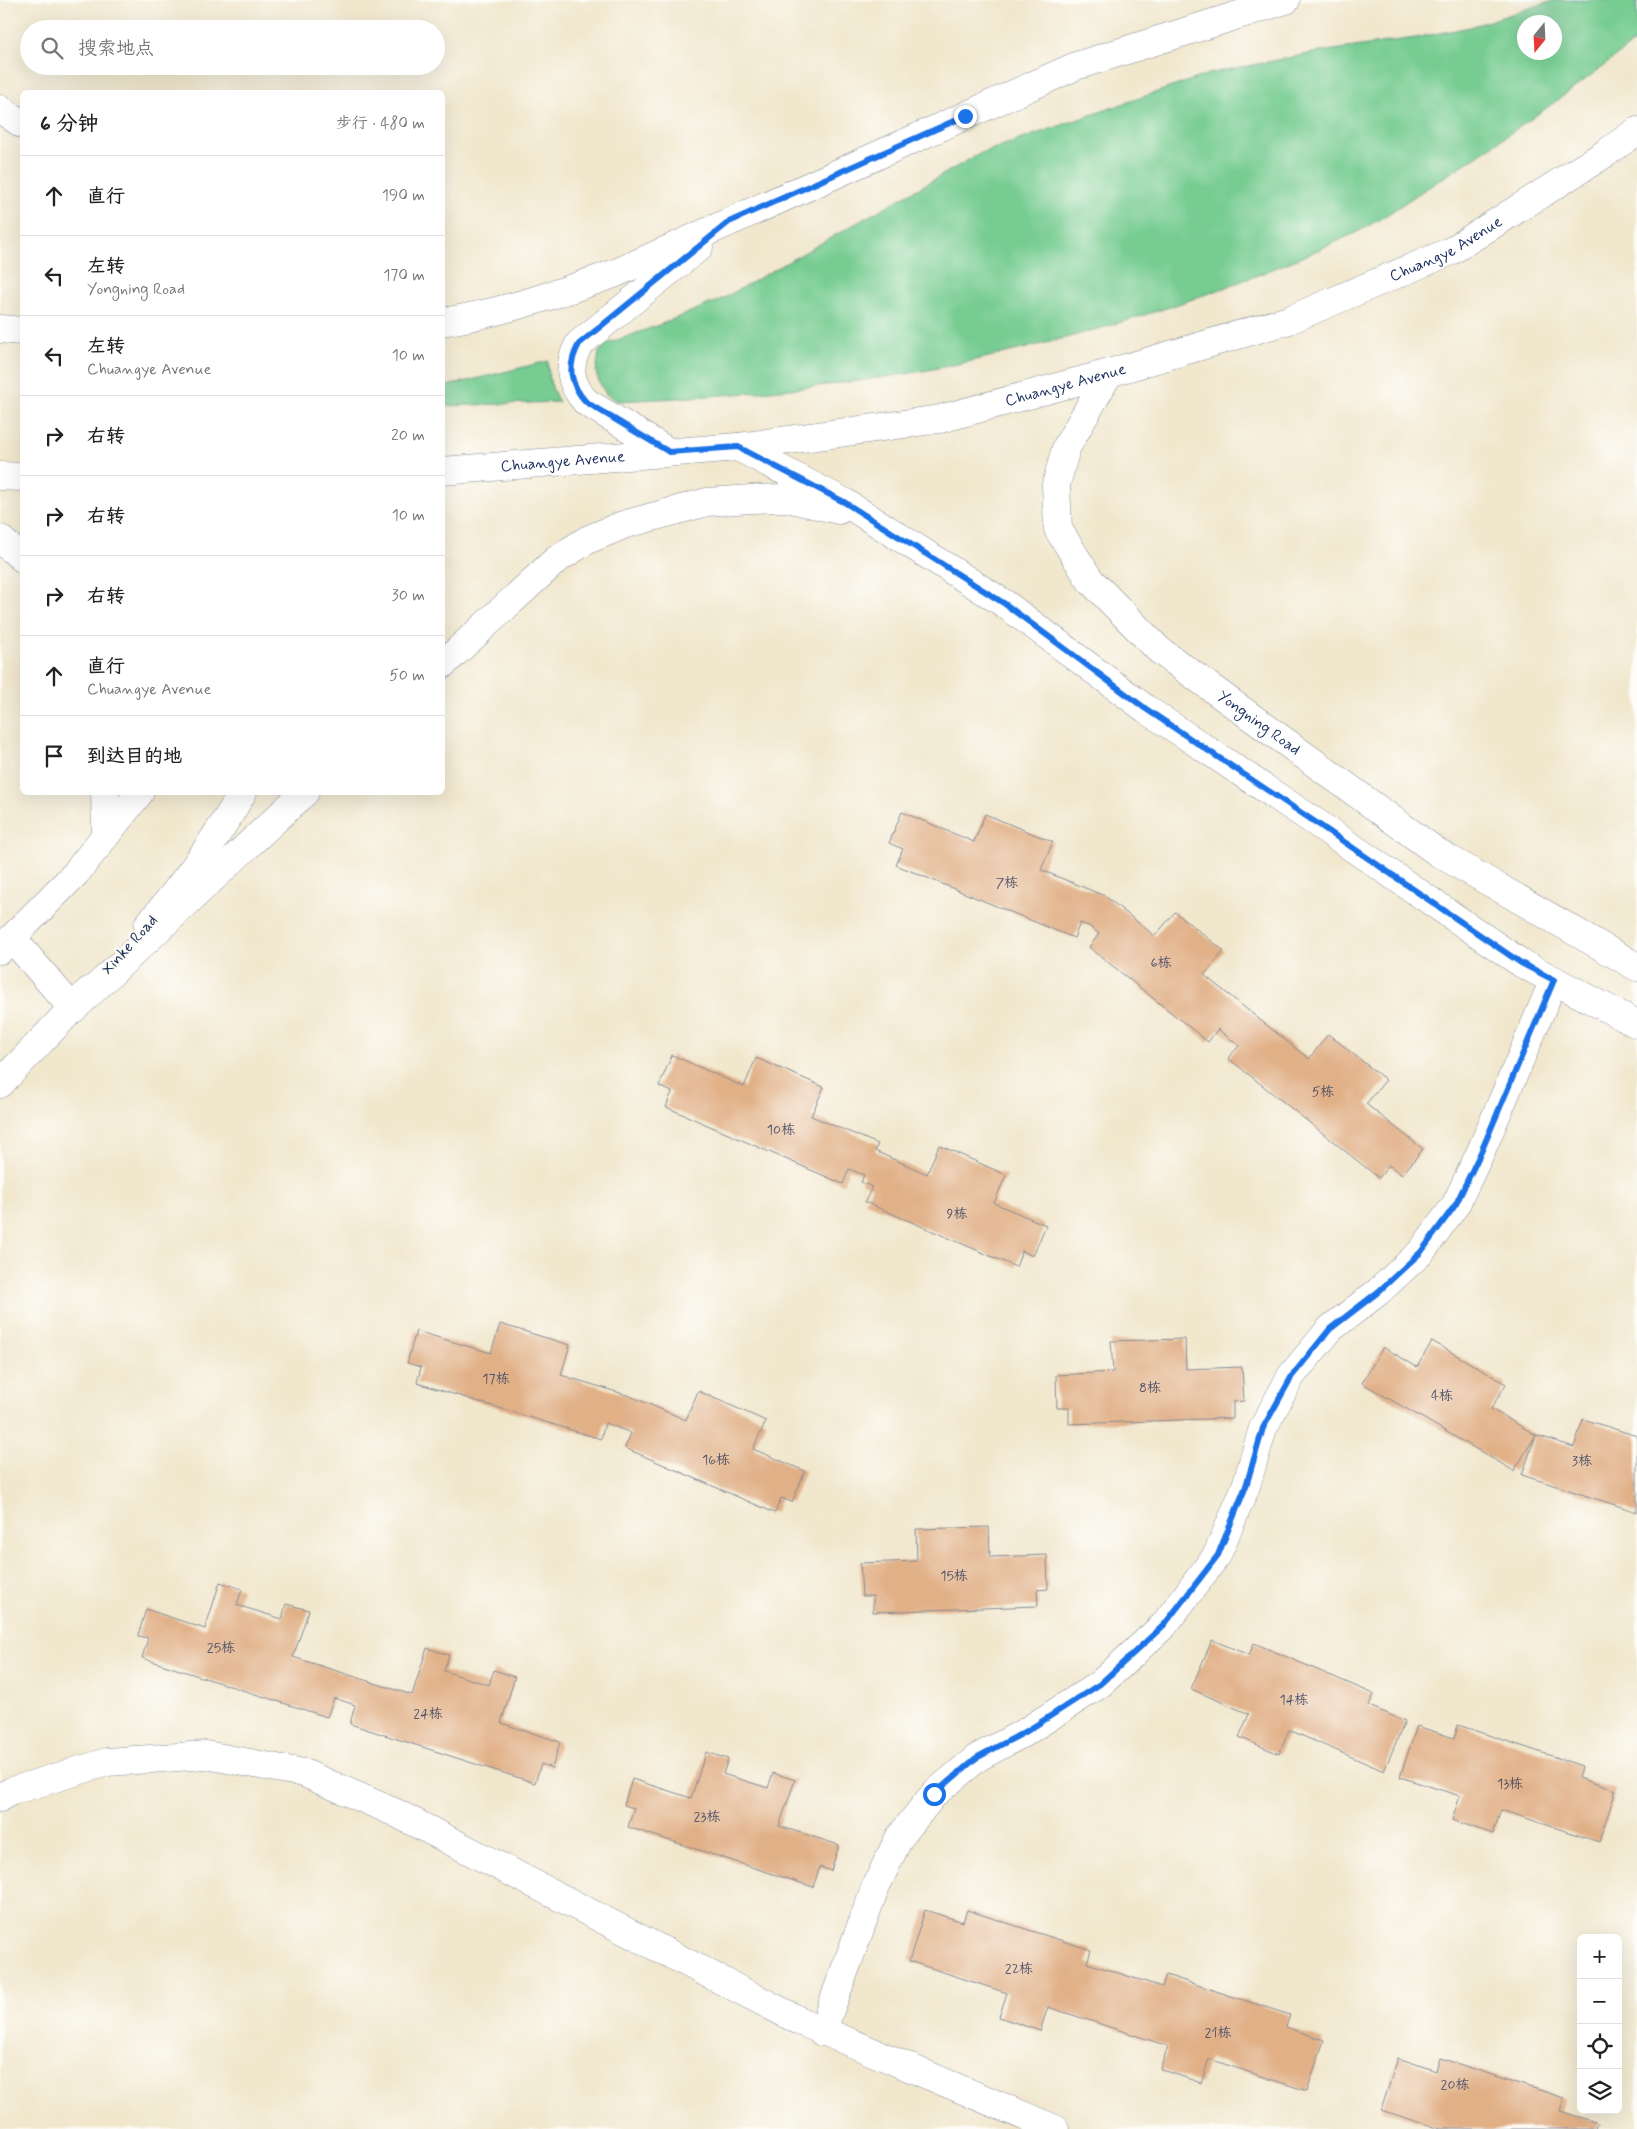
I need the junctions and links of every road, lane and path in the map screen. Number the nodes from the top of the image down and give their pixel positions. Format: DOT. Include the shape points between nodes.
graph roads {
  1 [pos="1286,0"];
  2 [pos="0,109"];
  3 [pos="20,123"];
  4 [pos="1637,131"];
  5 [pos="729,222"];
  6 [pos="445,321"];
  7 [pos="0,329"];
  8 [pos="20,331"];
  9 [pos="1109,373"];
  10 [pos="738,447"];
  11 [pos="669,452"];
  12 [pos="445,471"];
  13 [pos="0,476"];
  14 [pos="20,477"];
  15 [pos="887,528"];
  16 [pos="0,539"];
  17 [pos="20,556"];
  18 [pos="445,662"];
  19 [pos="105,795"];
  20 [pos="138,795"];
  21 [pos="241,795"];
  22 [pos="302,795"];
  23 [pos="106,835"];
  24 [pos="6,944"];
  25 [pos="1637,967"];
  26 [pos="1554,980"];
  27 [pos="73,1009"];
  28 [pos="1637,1024"];
  29 [pos="0,1084"];
  30 [pos="0,1798"];
  31 [pos="822,2032"];
  32 [pos="1056,2129"];
  1 -- 5 [label="main road" via="1076,66"];
  2 -- 3 [label="main road"];
  4 -- 9 [label="main road, Chuangye Avenue" via="1451,251 1289,320"];
  5 -- 6 [label="main road" via="616,273 562,292 506,309"];
  5 -- 11 [label="main road" via="579,344 572,356 572,382 586,402"];
  7 -- 8 [label="main road"];
  9 -- 10 [label="main road, Chuangye Avenue" via="940,419"];
  9 -- 25 [label="main road, Yongning Road" via="1066,448 1056,485 1058,529 1090,580 1159,650 1437,852"];
  10 -- 11 [label="main road, Chuangye Avenue"];
  10 -- 15 [label="main road"];
  11 -- 12 [label="main road, Chuangye Avenue"];
  13 -- 14 [label="main road"];
  15 -- 18 [label="main road" via="840,511 787,498 707,502 623,525 587,540 556,560"];
  15 -- 26 [label="main road" via="1005,604 1154,714 1521,963"];
  16 -- 17 [label="main road"];
  19 -- 23 [label="main road"];
  20 -- 23 [label="main road"];
  21 -- 27 [label="main road, Xinke Road" via="213,842 170,900"];
  22 -- 27 [label="main road"];
  23 -- 24 [label="main road" via="76,873"];
  24 -- 27 [label="main road"];
  26 -- 28 [label="main road"];
  26 -- 31 [label="main road" via="1456,1204 1421,1252 1378,1292 1330,1329 1292,1376 1263,1428 1246,1486 1218,1555 1164,1625 1100,1684 1027,1731 976,1758 934,1794 899,1838 874,1888"];
  27 -- 29 [label="main road, Xinke Road"];
  30 -- 31 [label="main road" via="12,1791 107,1762 206,1755 304,1773 396,1813"];
  31 -- 32 [label="main road"];
}
